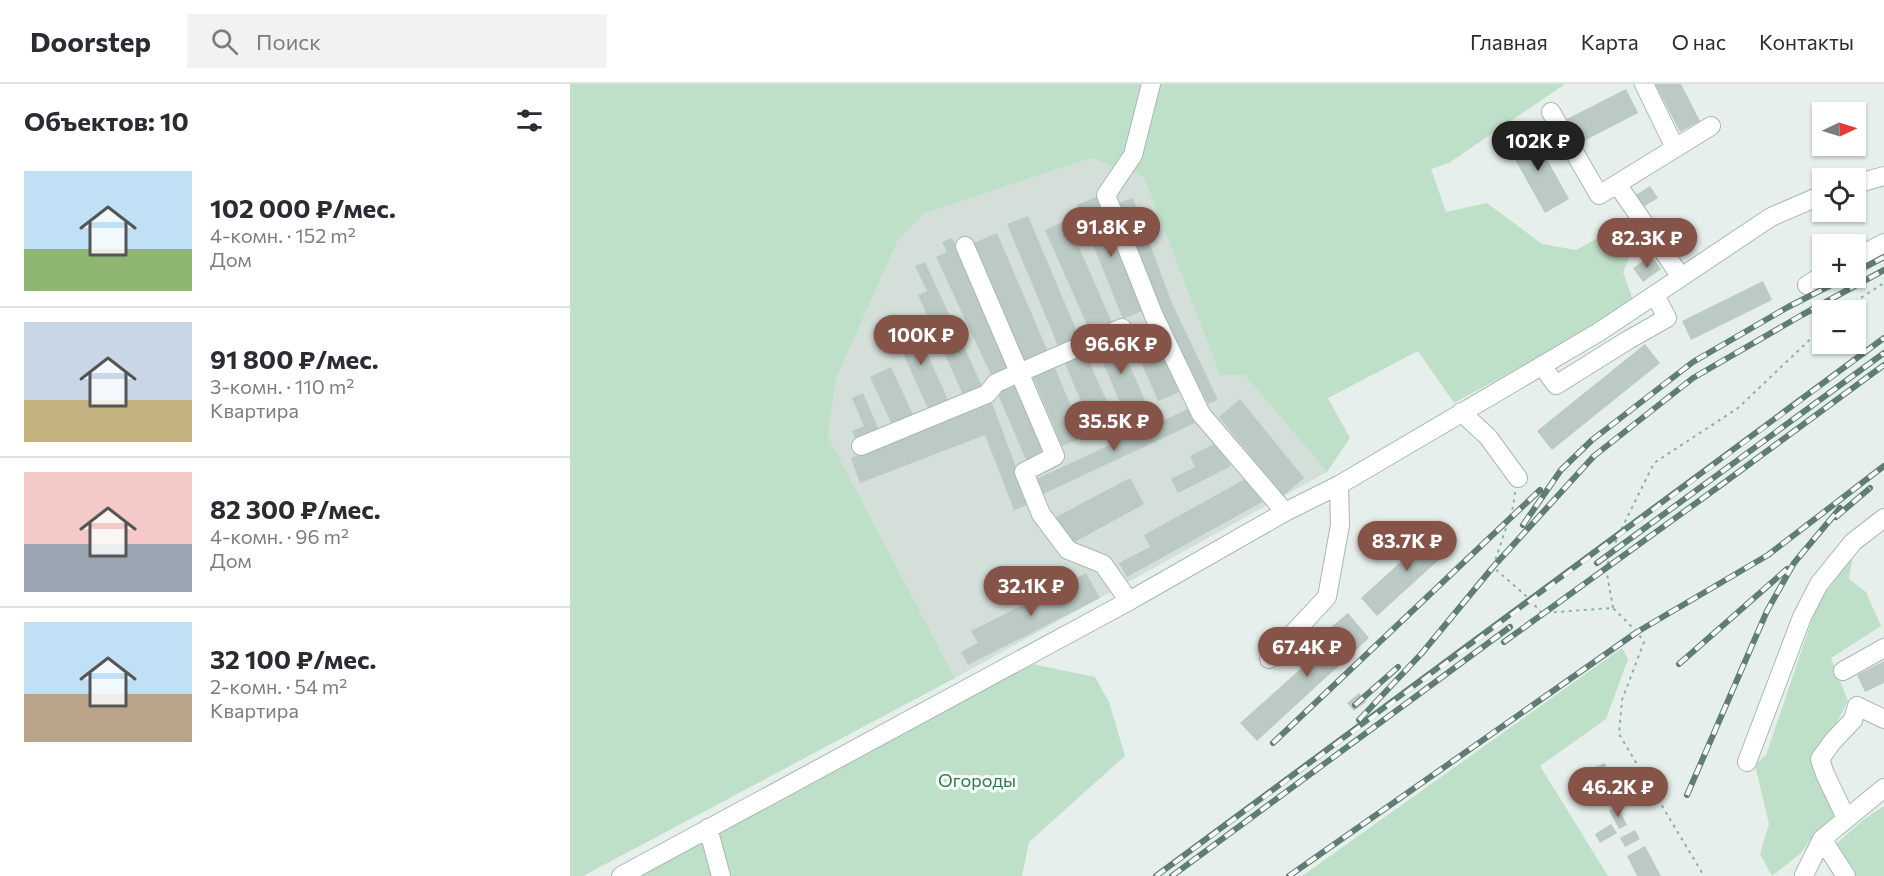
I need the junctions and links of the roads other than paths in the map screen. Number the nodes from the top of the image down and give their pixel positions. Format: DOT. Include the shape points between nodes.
graph roads {
  1 [pos="1151,84"];
  2 [pos="1644,84"];
  3 [pos="1551,112"];
  4 [pos="1711,126"];
  5 [pos="1675,148"];
  6 [pos="1884,176"];
  7 [pos="1866,180"];
  8 [pos="1617,184"];
  9 [pos="1812,199"];
  10 [pos="1884,243"];
  11 [pos="965,246"];
  12 [pos="1866,253"];
  13 [pos="1681,277"];
  14 [pos="1655,295"];
  15 [pos="1122,328"];
  16 [pos="1542,366"];
  17 [pos="1019,372"];
  18 [pos="1461,412"];
  19 [pos="861,446"];
  20 [pos="1518,478"];
  21 [pos="1339,485"];
  22 [pos="1285,512"];
  23 [pos="1884,518"];
  24 [pos="1129,601"];
  25 [pos="1884,648"];
  26 [pos="1269,659"];
  27 [pos="1843,671"];
  28 [pos="1884,719"];
  29 [pos="1747,762"];
  30 [pos="1884,788"];
  31 [pos="1846,819"];
  32 [pos="708,828"];
  33 [pos="1822,839"];
  34 [pos="621,876"];
  35 [pos="721,876"];
  36 [pos="1802,876"];
  37 [pos="1846,876"];
  1 -- 22 [label="street" via="1133,155 1106,195 1154,316 1201,414"];
  2 -- 5 [label="street"];
  3 -- 8 [label="street" via="1599,195"];
  4 -- 5 [label="street"];
  5 -- 8 [label="street"];
  6 -- 7 [label="street"];
  8 -- 13 [label="street"];
  9 -- 13 [label="street" via="1771,217"];
  10 -- 12 [label="street"];
  11 -- 17 [label="street"];
  13 -- 14 [label="street"];
  14 -- 16 [label="street"];
  14 -- 16 [label="street" via="1667,318 1556,385"];
  15 -- 17 [label="street"];
  16 -- 18 [label="street"];
  17 -- 19 [label="street" via="996,382 987,394"];
  17 -- 24 [label="street" via="1055,456 1024,472 1041,514 1068,550 1103,564"];
  18 -- 20 [label="street" via="1488,437"];
  18 -- 21 [label="street"];
  21 -- 22 [label="street"];
  21 -- 26 [label="street" via="1340,525 1327,597"];
  22 -- 24 [label="street"];
  23 -- 29 [label="street" via="1853,542 1819,584 1802,617"];
  24 -- 32 [label="street"];
  25 -- 27 [label="street"];
  28 -- 31 [label="street" via="1857,706 1853,720 1820,759"];
  30 -- 31 [label="street"];
  31 -- 33 [label="street"];
  32 -- 34 [label="street"];
  32 -- 35 [label="street"];
  33 -- 36 [label="street"];
  33 -- 37 [label="street"];
}
